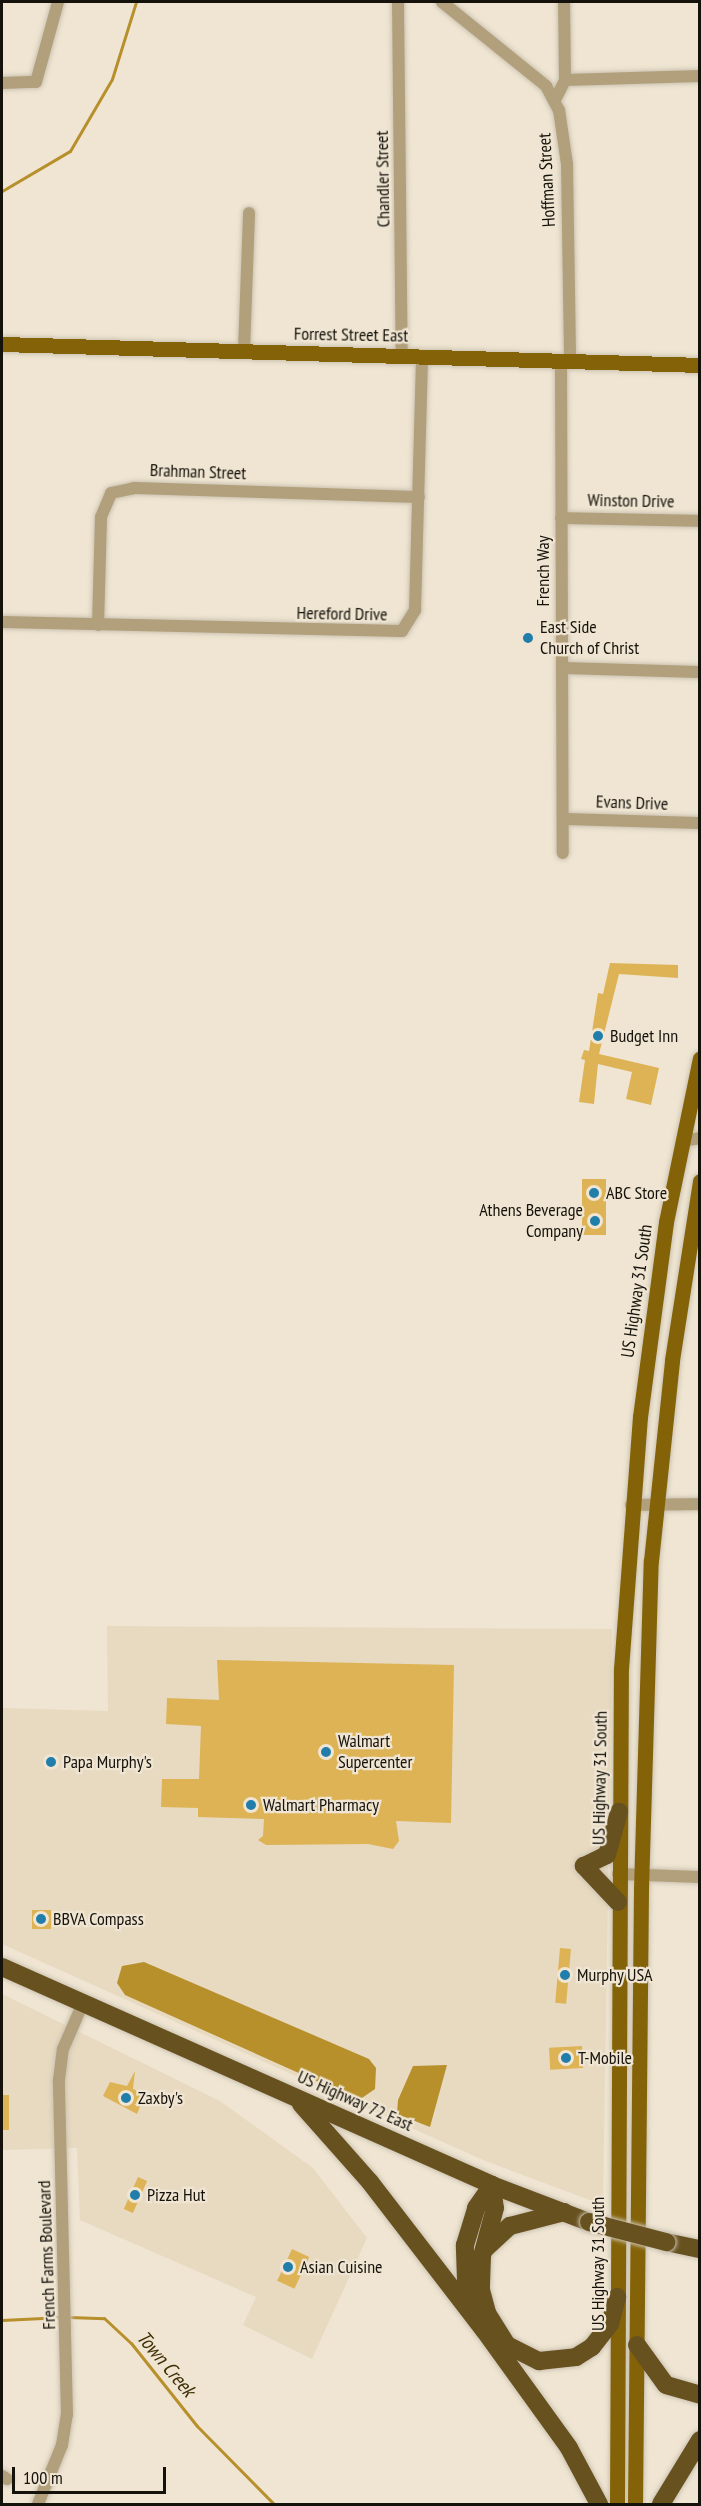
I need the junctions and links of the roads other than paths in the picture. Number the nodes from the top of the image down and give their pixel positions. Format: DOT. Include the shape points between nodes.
graph roads {
  1 [pos="58,2"];
  2 [pos="398,2"];
  3 [pos="442,2"];
  4 [pos="564,2"];
  5 [pos="699,76"];
  6 [pos="565,80"];
  7 [pos="2,83"];
  8 [pos="555,100"];
  9 [pos="249,213"];
  10 [pos="2,344"];
  11 [pos="244,351"];
  12 [pos="402,356"];
  13 [pos="422,356"];
  14 [pos="565,360"];
  15 [pos="699,365"];
  16 [pos="419,497"];
  17 [pos="561,518"];
  18 [pos="699,521"];
  19 [pos="2,622"];
  20 [pos="98,625"];
  21 [pos="562,668"];
  22 [pos="699,672"];
  23 [pos="564,819"];
  24 [pos="699,823"];
  25 [pos="563,853"];
  26 [pos="699,1058"];
  27 [pos="699,1138"];
  28 [pos="682,1141"];
  29 [pos="699,1182"];
  30 [pos="655,1504"];
  31 [pos="699,1504"];
  32 [pos="631,1505"];
  33 [pos="619,1812"];
  34 [pos="618,1874"];
  35 [pos="641,1875"];
  36 [pos="699,1876"];
  37 [pos="618,1902"];
  38 [pos="2,1967"];
  39 [pos="83,2003"];
  40 [pos="296,2098"];
  41 [pos="492,2185"];
  42 [pos="564,2212"];
  43 [pos="699,2249"];
  44 [pos="482,2256"];
  45 [pos="617,2297"];
  46 [pos="484,2330"];
  47 [pos="637,2345"];
  48 [pos="699,2395"];
  49 [pos="699,2440"];
  50 [pos="38,2505"];
  51 [pos="599,2505"];
  52 [pos="617,2505"];
  53 [pos="635,2505"];
  54 [pos="661,2505"];
  1 -- 7 [label="street" via="36,82"];
  2 -- 12 [label="street, Chandler Street"];
  3 -- 8 [label="street" via="546,86"];
  4 -- 6 [label="street"];
  5 -- 6 [label="street"];
  6 -- 8 [label="street"];
  8 -- 14 [label="street, Hoffman Street" via="567,164"];
  9 -- 11 [label="street"];
  10 -- 11 [label="main road, Forrest Street East"];
  11 -- 12 [label="main road, Forrest Street East"];
  12 -- 13 [label="main road, Forrest Street East"];
  13 -- 14 [label="main road, Forrest Street East"];
  13 -- 16 [label="street, Hereford Drive"];
  14 -- 15 [label="main road, Forrest Street East"];
  14 -- 17 [label="street, French Way"];
  16 -- 20 [label="street, Hereford Drive" via="415,610 402,631"];
  16 -- 20 [label="street, Brahman Street" via="134,488 111,493 101,517"];
  17 -- 18 [label="street, Winston Drive"];
  17 -- 21 [label="street, French Way"];
  19 -- 20 [label="street, Hereford Drive"];
  21 -- 22 [label="street"];
  21 -- 23 [label="street, French Way"];
  23 -- 24 [label="street, Evans Drive"];
  23 -- 25 [label="street, French Way"];
  26 -- 28 [label="main road, US Highway 31 South"];
  27 -- 28 [label="street"];
  28 -- 32 [label="main road, US Highway 31 South" via="665,1231"];
  29 -- 30 [label="main road"];
  30 -- 31 [label="street"];
  30 -- 32 [label="street"];
  30 -- 35 [label="main road"];
  32 -- 33 [label="main road, US Highway 31 South"];
  33 -- 34 [label="main road, US Highway 31 South"];
  33 -- 37 [label="highway" via="607,1855 584,1866"];
  34 -- 35 [label="street"];
  34 -- 37 [label="main road, US Highway 31 South"];
  35 -- 36 [label="street"];
  35 -- 47 [label="main road"];
  37 -- 45 [label="main road, US Highway 31 South"];
  38 -- 39 [label="highway, US Highway 72 East"];
  39 -- 40 [label="highway, US Highway 72 East"];
  39 -- 50 [label="street, French Farms Boulevard" via="63,2049 59,2080 69,2362 62,2445"];
  40 -- 41 [label="highway, US Highway 72 East"];
  40 -- 46 [label="highway" via="370,2182"];
  41 -- 42 [label="highway, US Highway 72 East"];
  41 -- 44 [label="highway" via="495,2208"];
  41 -- 46 [label="highway" via="470,2222 464,2257 469,2291"];
  42 -- 43 [label="highway, US Highway 72 East, bridge"];
  42 -- 44 [label="highway" via="510,2226 496,2236"];
  44 -- 45 [label="highway" via="481,2290 487,2313 507,2345 530,2359 558,2362 584,2353 610,2324"];
  45 -- 52 [label="main road, US Highway 31 South"];
  46 -- 51 [label="highway" via="569,2448"];
  47 -- 48 [label="highway" via="666,2385"];
  47 -- 53 [label="main road"];
  49 -- 54 [label="highway"];
}
